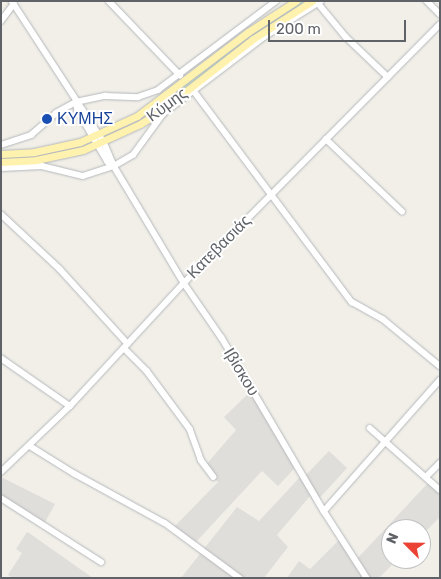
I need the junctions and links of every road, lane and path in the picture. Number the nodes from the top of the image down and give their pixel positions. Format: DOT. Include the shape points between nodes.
graph roads {
  1 [pos="109,1"];
  2 [pos="276,1"];
  3 [pos="296,1"];
  4 [pos="427,1"];
  5 [pos="317,2"];
  6 [pos="13,3"];
  7 [pos="440,14"];
  8 [pos="1,21"];
  9 [pos="440,24"];
  10 [pos="179,74"];
  11 [pos="388,77"];
  12 [pos="185,81"];
  13 [pos="194,91"];
  14 [pos="76,102"];
  15 [pos="96,136"];
  16 [pos="326,140"];
  17 [pos="101,143"];
  18 [pos="1,145"];
  19 [pos="1,154"];
  20 [pos="1,162"];
  21 [pos="114,166"];
  22 [pos="1,168"];
  23 [pos="271,195"];
  24 [pos="402,210"];
  25 [pos="1,214"];
  26 [pos="184,283"];
  27 [pos="126,346"];
  28 [pos="1,358"];
  29 [pos="440,366"];
  30 [pos="440,380"];
  31 [pos="70,406"];
  32 [pos="370,428"];
  33 [pos="386,442"];
  34 [pos="30,446"];
  35 [pos="440,463"];
  36 [pos="1,472"];
  37 [pos="214,477"];
  38 [pos="426,477"];
  39 [pos="440,490"];
  40 [pos="1,498"];
  41 [pos="324,512"];
  42 [pos="102,562"];
  43 [pos="240,578"];
  44 [pos="367,578"];
  1 -- 10 [label="street"];
  2 -- 10 [label="street"];
  3 -- 12 [label="main road, Κύμης" via="248,32"];
  4 -- 7 [label="street"];
  5 -- 11 [label="street" via="346,37"];
  5 -- 13 [label="street" via="264,37"];
  5 -- 17 [label="main road, Κύμης" via="253,39 162,110"];
  6 -- 8 [label="street"];
  6 -- 14 [label="street, Ιβίσκου"];
  9 -- 11 [label="street, Κατεβασιάς"];
  10 -- 12 [label="street"];
  10 -- 14 [label="street" via="144,96 98,97"];
  11 -- 16 [label="street, Κατεβασιάς"];
  12 -- 15 [label="main road, Κύμης" via="148,110"];
  13 -- 21 [label="street" via="155,122 133,155"];
  13 -- 23 [label="street"];
  14 -- 15 [label="street, Ιβίσκου"];
  14 -- 18 [label="street" via="56,113 31,136"];
  15 -- 17 [label="street, Ιβίσκου"];
  15 -- 19 [label="main road, Κύμης" via="51,149"];
  16 -- 23 [label="street, Κατεβασιάς"];
  16 -- 24 [label="street"];
  17 -- 20 [label="main road, Κύμης" via="54,157"];
  17 -- 21 [label="street, Ιβίσκου" via="108,162"];
  21 -- 22 [label="street" via="83,176 42,166"];
  21 -- 26 [label="street, Ιβίσκου"];
  23 -- 26 [label="street, Κατεβασιάς"];
  23 -- 29 [label="street" via="352,302 382,319"];
  25 -- 27 [label="street" via="60,270"];
  26 -- 27 [label="street, Κατεβασιάς"];
  26 -- 41 [label="street, Ιβίσκου" via="222,338"];
  27 -- 31 [label="street, Κατεβασιάς"];
  27 -- 37 [label="street" via="190,429 201,460"];
  28 -- 31 [label="street"];
  30 -- 33 [label="street"];
  31 -- 34 [label="street, Κατεβασιάς"];
  32 -- 33 [label="street"];
  33 -- 38 [label="street"];
  33 -- 41 [label="street"];
  34 -- 36 [label="street, Κατεβασιάς"];
  34 -- 43 [label="street" via="164,523"];
  35 -- 38 [label="street"];
  38 -- 39 [label="street"];
  40 -- 42 [label="street"];
  41 -- 44 [label="street, Ιβίσκου"];
}
